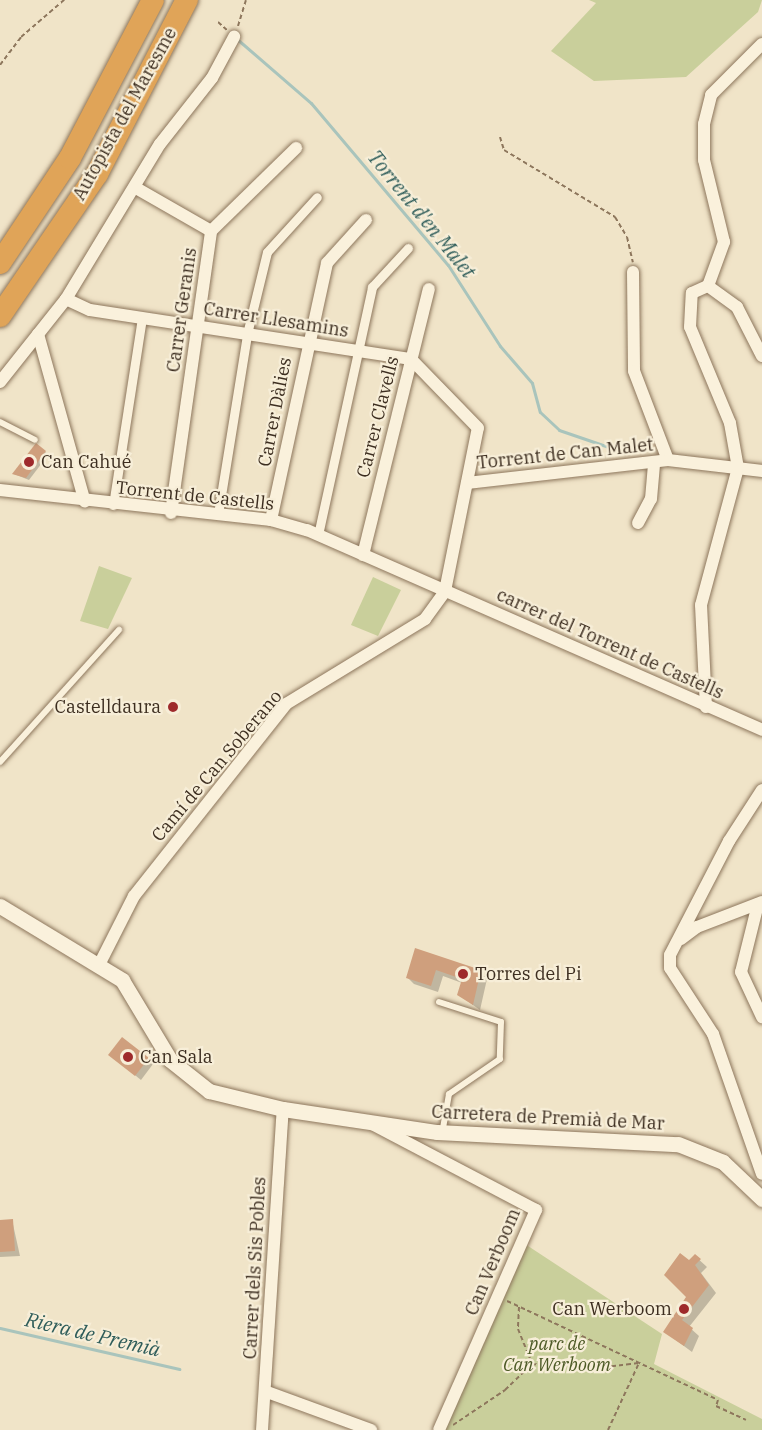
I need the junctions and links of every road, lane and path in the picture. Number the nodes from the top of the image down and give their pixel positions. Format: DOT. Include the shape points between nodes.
graph roads {
  1 [pos="64,0"];
  2 [pos="153,0"];
  3 [pos="187,0"];
  4 [pos="246,0"];
  5 [pos="234,37"];
  6 [pos="762,44"];
  7 [pos="0,65"];
  8 [pos="500,137"];
  9 [pos="296,148"];
  10 [pos="136,188"];
  11 [pos="317,197"];
  12 [pos="366,220"];
  13 [pos="211,231"];
  14 [pos="408,248"];
  15 [pos="0,263"];
  16 [pos="633,272"];
  17 [pos="708,286"];
  18 [pos="429,289"];
  19 [pos="66,299"];
  20 [pos="0,316"];
  21 [pos="142,318"];
  22 [pos="199,327"];
  23 [pos="38,334"];
  24 [pos="247,334"];
  25 [pos="307,344"];
  26 [pos="356,351"];
  27 [pos="762,356"];
  28 [pos="411,359"];
  29 [pos="0,382"];
  30 [pos="0,422"];
  31 [pos="35,440"];
  32 [pos="668,460"];
  33 [pos="654,462"];
  34 [pos="738,468"];
  35 [pos="762,471"];
  36 [pos="467,483"];
  37 [pos="0,490"];
  38 [pos="85,502"];
  39 [pos="113,505"];
  40 [pos="171,513"];
  41 [pos="218,513"];
  42 [pos="271,520"];
  43 [pos="638,523"];
  44 [pos="318,535"];
  45 [pos="363,555"];
  46 [pos="445,591"];
  47 [pos="119,630"];
  48 [pos="706,707"];
  49 [pos="762,730"];
  50 [pos="0,762"];
  51 [pos="762,790"];
  52 [pos="760,903"];
  53 [pos="0,906"];
  54 [pos="678,942"];
  55 [pos="100,963"];
  56 [pos="439,1002"];
  57 [pos="762,1017"];
  58 [pos="283,1108"];
  59 [pos="374,1125"];
  60 [pos="442,1133"];
  61 [pos="762,1174"];
  62 [pos="762,1199"];
  63 [pos="498,1297"];
  64 [pos="519,1307"];
  65 [pos="639,1363"];
  66 [pos="531,1364"];
  67 [pos="267,1392"];
  68 [pos="746,1420"];
  69 [pos="440,1429"];
  70 [pos="262,1430"];
  71 [pos="371,1430"];
  72 [pos="608,1430"];
  1 -- 7 [label="path" via="21,37"];
  2 -- 15 [label="highway, Autopista del Maresme" via="70,158"];
  3 -- 20 [label="highway, Autopista del Maresme" via="97,174"];
  4 -- 5 [label="path"];
  5 -- 10 [label="street"];
  6 -- 17 [label="street" via="711,94 704,124 704,160 724,242"];
  8 -- 16 [label="path" via="504,150 615,217 627,237"];
  9 -- 13 [label="street, Carrer Geranis"];
  10 -- 13 [label="street"];
  10 -- 19 [label="street"];
  11 -- 24 [label="street" via="267,252"];
  12 -- 25 [label="street, Carrer Dàlies" via="327,263"];
  13 -- 22 [label="street, Carrer Geranis"];
  14 -- 26 [label="street" via="372,287"];
  16 -- 32 [label="street" via="634,371"];
  17 -- 27 [label="street" via="737,307"];
  17 -- 34 [label="street" via="692,293 690,327 730,423"];
  18 -- 28 [label="street, Carrer Clavells"];
  19 -- 21 [label="street, Carrer Llesamins" via="90,310"];
  19 -- 23 [label="street"];
  21 -- 22 [label="street, Carrer Llesamins"];
  21 -- 39 [label="street"];
  22 -- 24 [label="street, Carrer Llesamins"];
  22 -- 40 [label="street, Carrer Geranis"];
  23 -- 29 [label="street"];
  23 -- 38 [label="street"];
  24 -- 25 [label="street, Carrer Llesamins"];
  24 -- 41 [label="street"];
  25 -- 26 [label="street, Carrer Llesamins"];
  25 -- 42 [label="street, Carrer Dàlies"];
  26 -- 28 [label="street, Carrer Llesamins"];
  26 -- 44 [label="street"];
  28 -- 36 [label="street, Camí de Can Soberano" via="478,428"];
  28 -- 45 [label="street, Carrer Clavells"];
  30 -- 31 [label="lane"];
  32 -- 33 [label="street, Torrent de Can Malet"];
  32 -- 34 [label="street, Torrent de Can Malet"];
  33 -- 36 [label="street, Torrent de Can Malet"];
  33 -- 43 [label="street" via="651,499"];
  34 -- 35 [label="street, Torrent de Can Malet"];
  34 -- 48 [label="street" via="700,605"];
  36 -- 46 [label="street, Camí de Can Soberano"];
  37 -- 38 [label="street, Torrent de Castells"];
  38 -- 39 [label="street, Torrent de Castells"];
  39 -- 40 [label="street, Torrent de Castells"];
  40 -- 41 [label="street, Torrent de Castells"];
  41 -- 42 [label="street, Torrent de Castells"];
  42 -- 44 [label="street, Torrent de Castells"];
  44 -- 45 [label="street, Torrent de Castells"];
  45 -- 46 [label="street, Torrent de Castells"];
  46 -- 48 [label="street, carrer del Torrent de Castells"];
  46 -- 55 [label="street, Camí de Can Soberano" via="425,619 286,704 134,896"];
  47 -- 50 [label="lane"];
  48 -- 49 [label="street, carrer del Torrent de Castells"];
  51 -- 54 [label="street" via="729,841"];
  52 -- 54 [label="street" via="697,927"];
  52 -- 57 [label="street" via="741,972"];
  53 -- 55 [label="street, Carretera de Premià de Mar"];
  54 -- 61 [label="street" via="670,955 671,975 713,1034"];
  55 -- 58 [label="street, Carretera de Premià de Mar" via="122,980 183,1075 209,1091"];
  56 -- 60 [label="lane" via="501,1022 500,1059 449,1094"];
  58 -- 59 [label="street, Carretera de Premià de Mar"];
  58 -- 67 [label="street, Carrer dels Sis Pobles"];
  59 -- 60 [label="street, Carretera de Premià de Mar"];
  59 -- 63 [label="street, Can Verboom" via="537,1209"];
  60 -- 62 [label="street, Carretera de Premià de Mar" via="678,1144 723,1162"];
  63 -- 64 [label="path"];
  63 -- 69 [label="street, Can Verboom"];
  64 -- 65 [label="path"];
  64 -- 66 [label="path" via="518,1329"];
  65 -- 66 [label="path" via="589,1369"];
  65 -- 68 [label="path" via="718,1400 716,1406"];
  65 -- 72 [label="path"];
  66 -- 69 [label="path" via="464,1420"];
  67 -- 70 [label="street, Carrer dels Sis Pobles"];
  67 -- 71 [label="street"];
}
